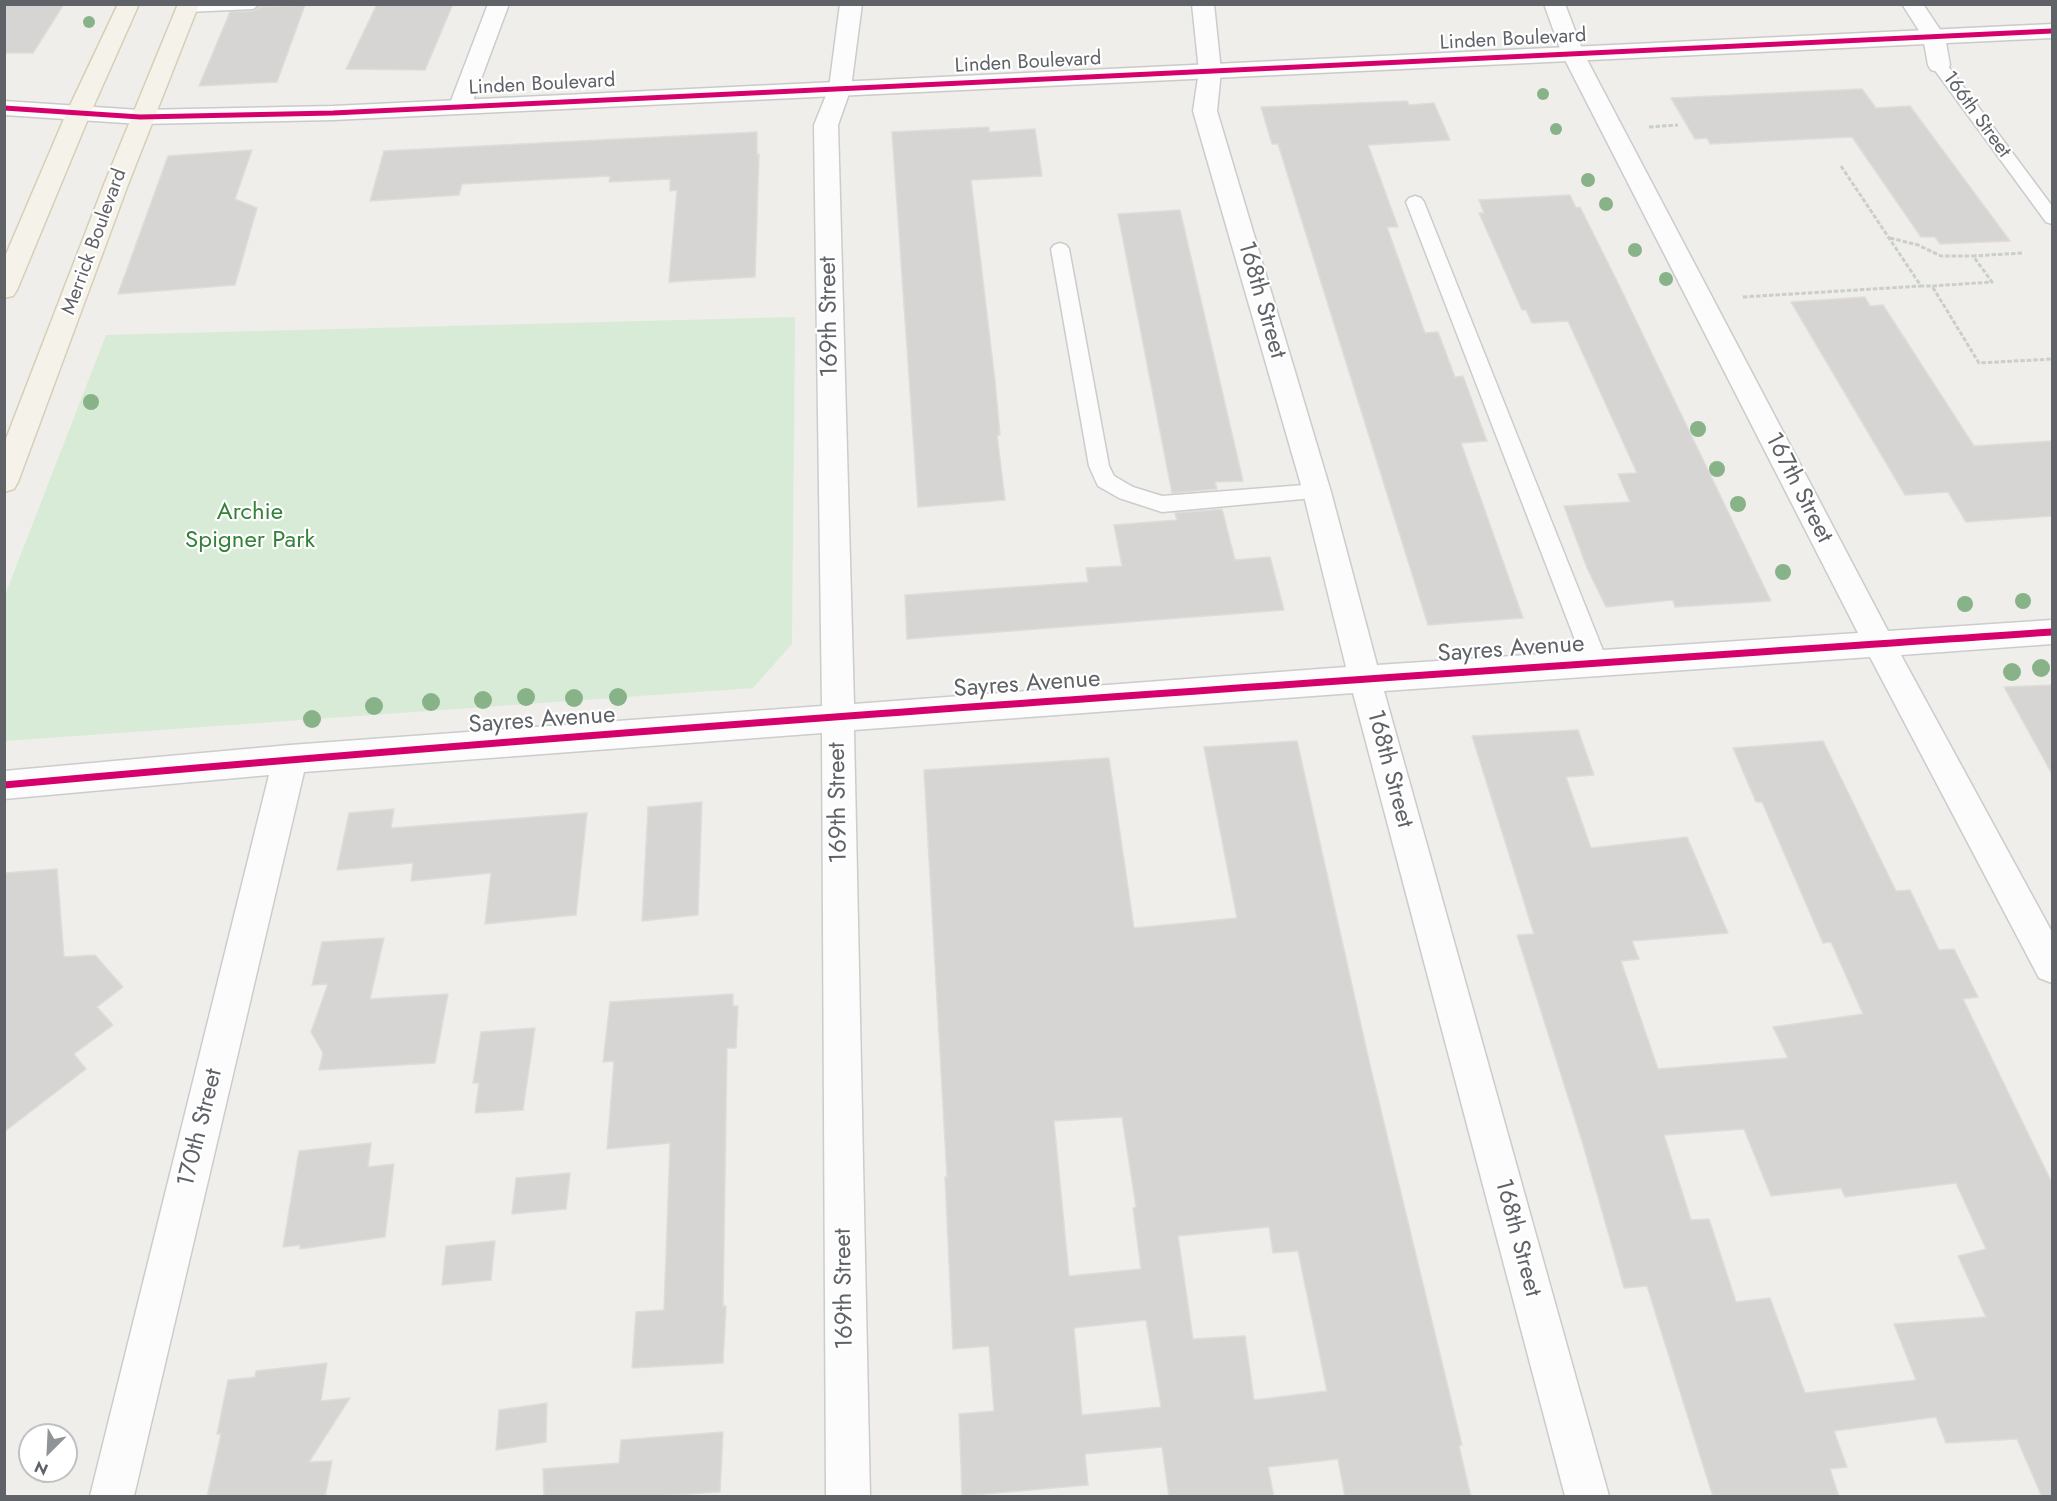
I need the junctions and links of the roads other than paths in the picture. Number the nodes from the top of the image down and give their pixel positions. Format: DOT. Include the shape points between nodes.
graph roads {
  1 [pos="129,4"];
  2 [pos="253,4"];
  3 [pos="499,4"];
  4 [pos="851,4"];
  5 [pos="1203,4"];
  6 [pos="1554,4"];
  7 [pos="1912,4"];
  8 [pos="188,6"];
  9 [pos="2052,31"];
  10 [pos="1934,37"];
  11 [pos="1573,54"];
  12 [pos="1939,65"];
  13 [pos="1210,71"];
  14 [pos="840,88"];
  15 [pos="460,106"];
  16 [pos="4,108"];
  17 [pos="78,114"];
  18 [pos="140,117"];
  19 [pos="1415,202"];
  20 [pos="2052,218"];
  21 [pos="1060,249"];
  22 [pos="4,290"];
  23 [pos="4,482"];
  24 [pos="1317,492"];
  25 [pos="2052,632"];
  26 [pos="1879,644"];
  27 [pos="1596,663"];
  28 [pos="1365,679"];
  29 [pos="838,719"];
  30 [pos="290,759"];
  31 [pos="4,785"];
  32 [pos="2052,966"];
  33 [pos="112,1497"];
  34 [pos="848,1497"];
  35 [pos="1587,1497"];
  1 -- 17 [label="main road"];
  2 -- 8 [label="lane"];
  3 -- 15 [label="street"];
  4 -- 14 [label="street, 169th Street"];
  5 -- 13 [label="street, 168th Street"];
  6 -- 11 [label="street, 167th Street"];
  7 -- 10 [label="street, 166th Street"];
  8 -- 18 [label="main road, Merrick Boulevard"];
  9 -- 10 [label="street, Linden Boulevard"];
  10 -- 11 [label="street, Linden Boulevard"];
  10 -- 12 [label="street, 166th Street"];
  11 -- 13 [label="street, Linden Boulevard"];
  11 -- 26 [label="street, 167th Street"];
  12 -- 20 [label="lane, 166th Street"];
  13 -- 14 [label="street, Linden Boulevard"];
  13 -- 24 [label="street, 168th Street" via="1205,111"];
  14 -- 15 [label="street, Linden Boulevard"];
  14 -- 29 [label="street, 169th Street" via="826,125"];
  15 -- 18 [label="street, Linden Boulevard"];
  16 -- 17 [label="street, Linden Boulevard"];
  17 -- 18 [label="street, Linden Boulevard"];
  17 -- 22 [label="main road"];
  18 -- 23 [label="main road, Merrick Boulevard"];
  19 -- 27 [label="lane"];
  21 -- 24 [label="lane" via="1099,466 1105,481 1126,493 1161,504"];
  24 -- 28 [label="street, 168th Street"];
  25 -- 26 [label="street, Sayres Avenue"];
  26 -- 27 [label="street, Sayres Avenue"];
  26 -- 32 [label="street, 167th Street"];
  27 -- 28 [label="street, Sayres Avenue"];
  28 -- 29 [label="street, Sayres Avenue"];
  28 -- 35 [label="street, 168th Street"];
  29 -- 30 [label="street, Sayres Avenue"];
  29 -- 34 [label="street, 169th Street"];
  30 -- 31 [label="street, Sayres Avenue"];
  30 -- 33 [label="street, 170th Street"];
}
